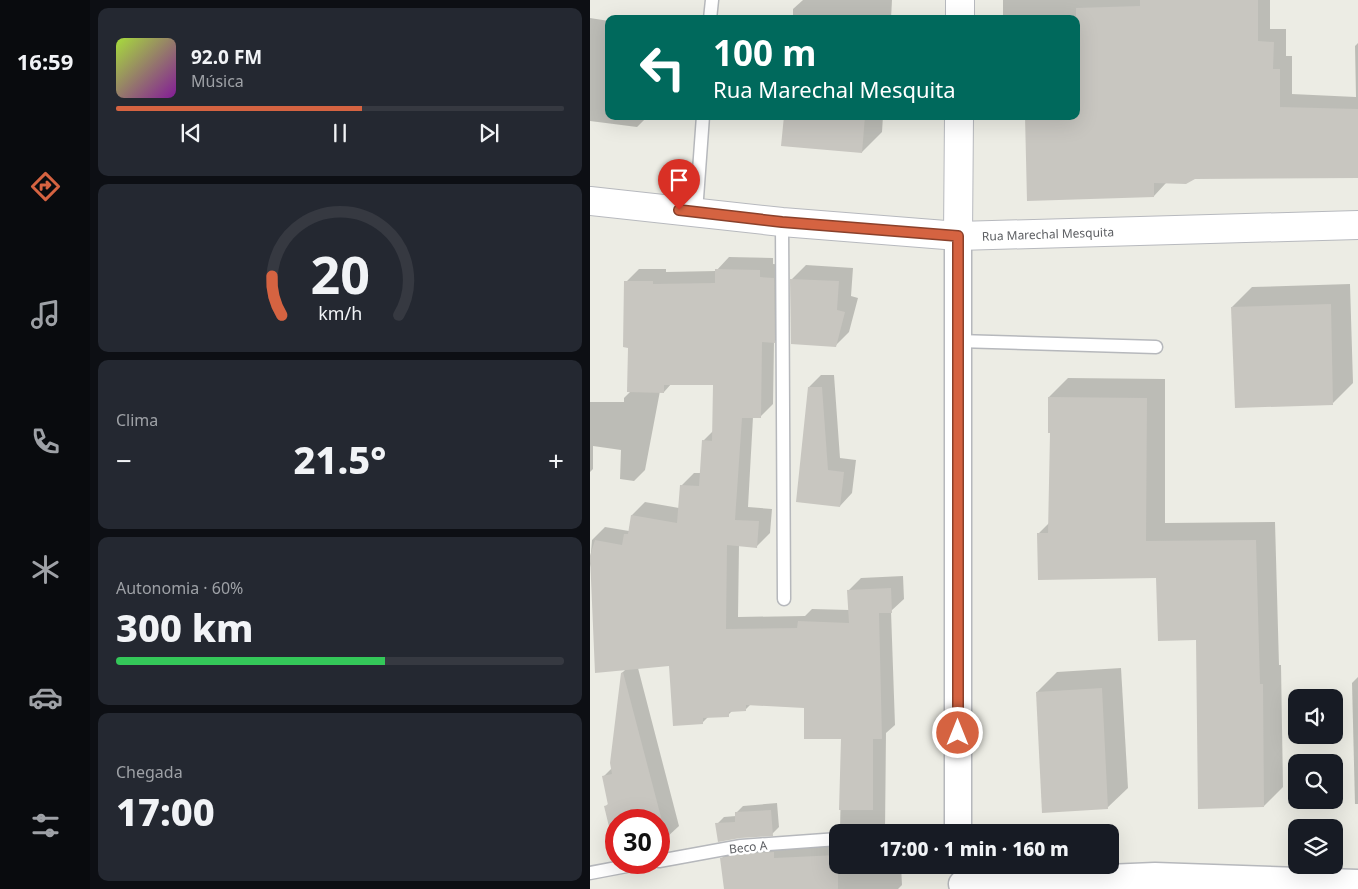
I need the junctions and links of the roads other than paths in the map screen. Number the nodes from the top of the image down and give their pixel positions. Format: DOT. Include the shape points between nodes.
graph roads {
  1 [pos="712,0"];
  2 [pos="960,0"];
  3 [pos="710,15"];
  4 [pos="960,15"];
  5 [pos="703,120"];
  6 [pos="959,120"];
  7 [pos="590,202"];
  8 [pos="696,212"];
  9 [pos="782,222"];
  10 [pos="1358,225"];
  11 [pos="958,236"];
  12 [pos="958,341"];
  13 [pos="1156,347"];
  14 [pos="784,599"];
  15 [pos="950,824"];
  16 [pos="829,840"];
  17 [pos="670,859"];
  18 [pos="605,870"];
  19 [pos="590,873"];
  20 [pos="962,879"];
  21 [pos="1156,883"];
  22 [pos="1358,883"];
  1 -- 3 [label="lane"];
  2 -- 4 [label="street"];
  5 -- 8 [label="lane"];
  6 -- 11 [label="street"];
  7 -- 8 [label="street, Rua Marechal Mesquita"];
  8 -- 9 [label="street, Rua Marechal Mesquita"];
  9 -- 11 [label="street, Rua Marechal Mesquita"];
  9 -- 14 [label="lane"];
  10 -- 11 [label="street, Rua Marechal Mesquita"];
  11 -- 12 [label="street"];
  12 -- 13 [label="lane"];
  12 -- 15 [label="street"];
  16 -- 17 [label="lane, Beco A" via="741,846"];
  18 -- 19 [label="lane"];
  20 -- 21 [label="street"];
  21 -- 22 [label="street"];
}
